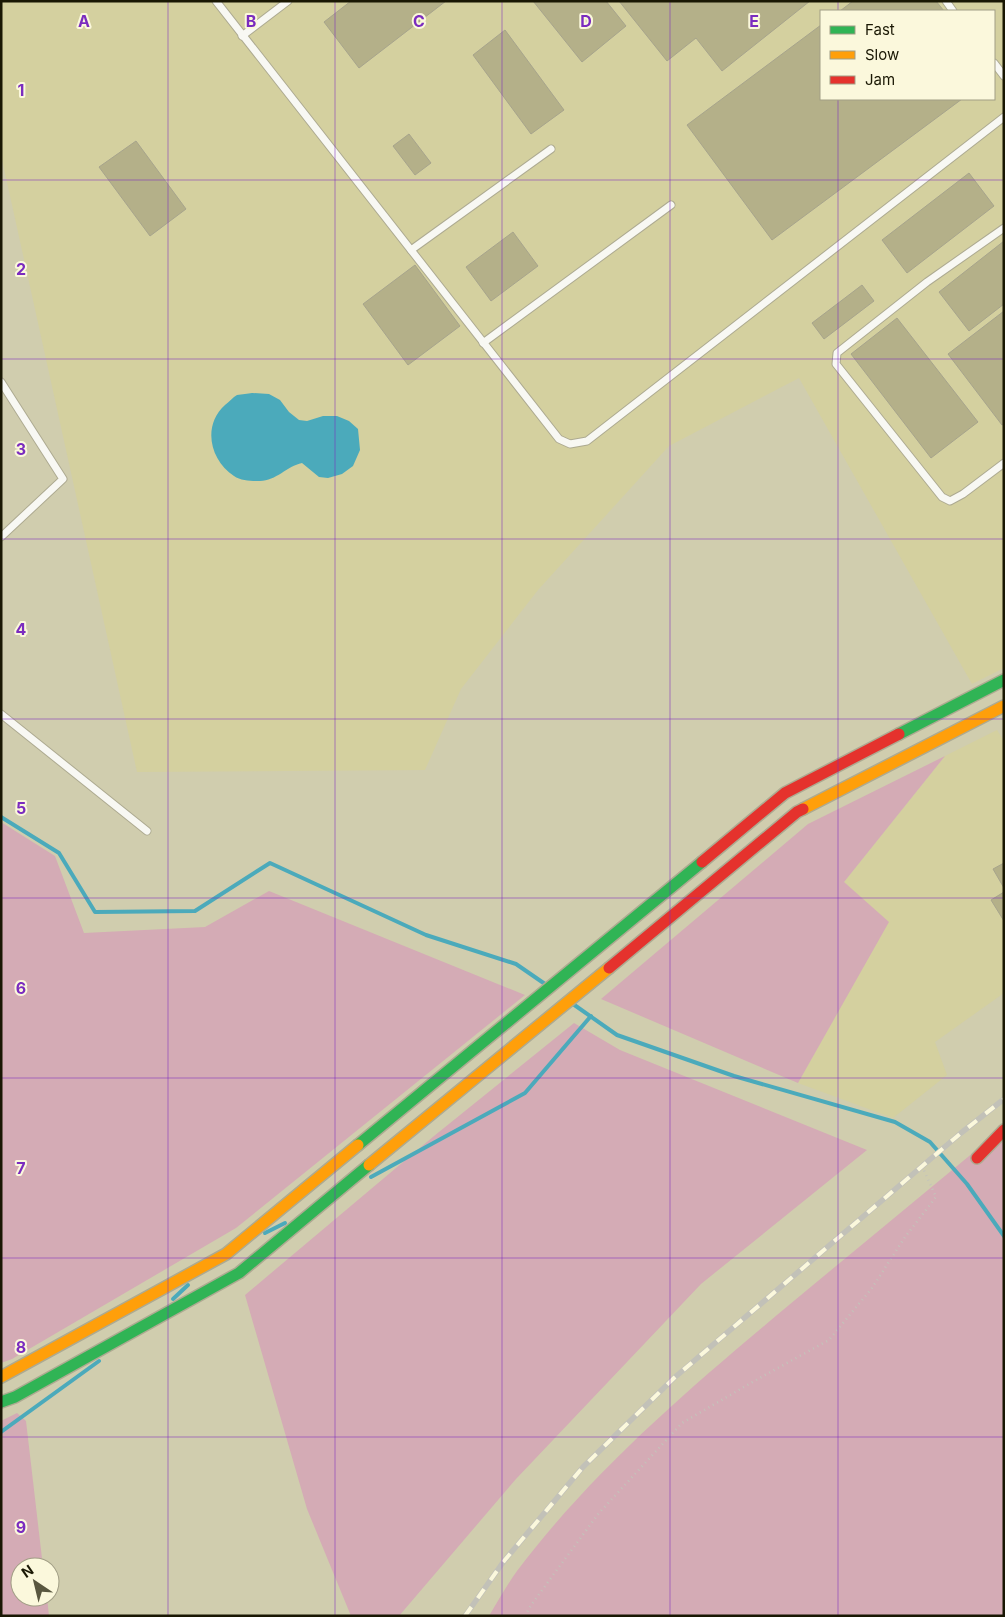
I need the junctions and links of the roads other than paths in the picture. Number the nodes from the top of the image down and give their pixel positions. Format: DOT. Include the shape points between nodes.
graph roads {
  1 [pos="216,1"];
  2 [pos="288,1"];
  3 [pos="242,36"];
  4 [pos="995,64"];
  5 [pos="1004,76"];
  6 [pos="1004,117"];
  7 [pos="551,149"];
  8 [pos="672,205"];
  9 [pos="1004,228"];
  10 [pos="411,250"];
  11 [pos="483,342"];
  12 [pos="1,382"];
  13 [pos="1004,463"];
  14 [pos="1,537"];
  15 [pos="1004,680"];
  16 [pos="1004,706"];
  17 [pos="1,714"];
  18 [pos="147,831"];
  19 [pos="1004,1130"];
  20 [pos="977,1158"];
  21 [pos="1,1377"];
  22 [pos="1,1402"];
  1 -- 3 [label="lane"];
  2 -- 3 [label="lane"];
  3 -- 10 [label="lane"];
  4 -- 5 [label="lane"];
  6 -- 11 [label="lane" via="586,441 570,444 559,439"];
  7 -- 10 [label="lane"];
  8 -- 11 [label="lane"];
  9 -- 13 [label="lane" via="837,353 836,364 942,497 950,501 963,494"];
  10 -- 11 [label="lane"];
  12 -- 14 [label="lane" via="63,479"];
  15 -- 21 [label="street" via="785,793 226,1254"];
  16 -- 22 [label="street" via="798,812 239,1273"];
  17 -- 18 [label="lane"];
  19 -- 20 [label="street"];
}
